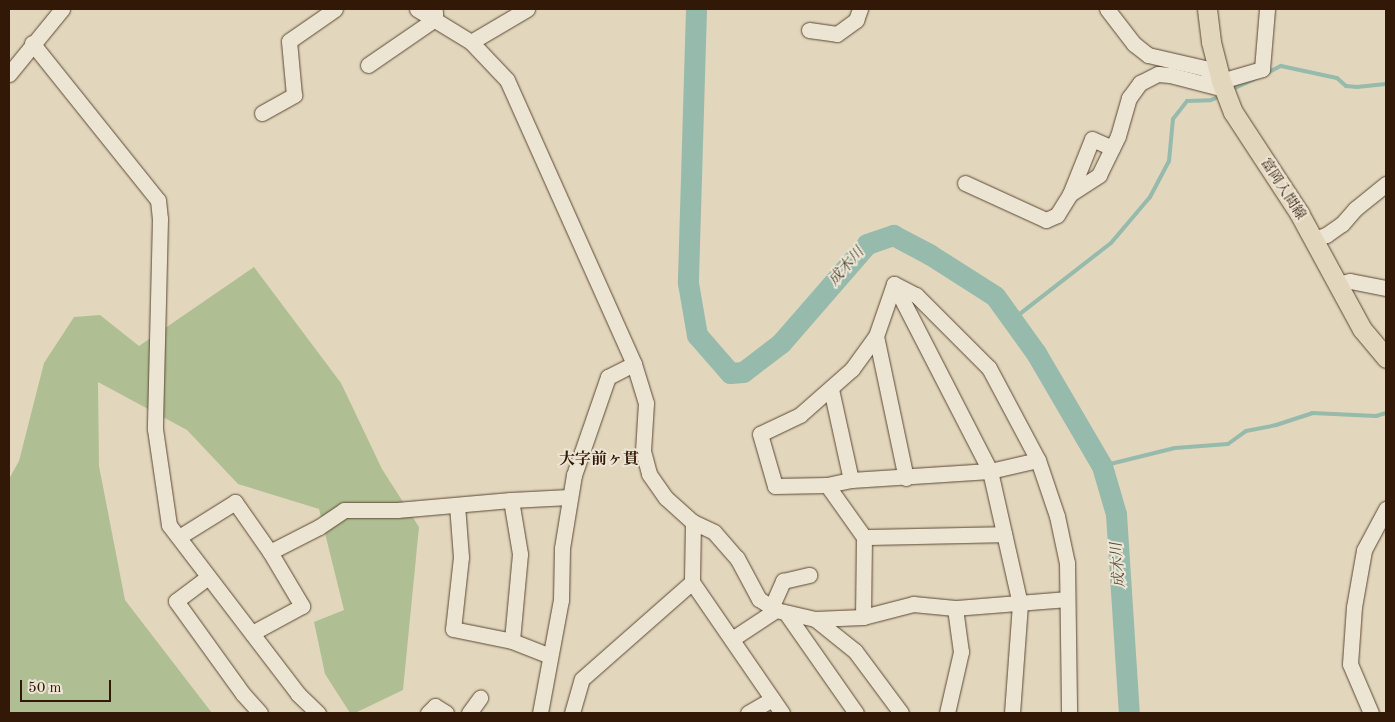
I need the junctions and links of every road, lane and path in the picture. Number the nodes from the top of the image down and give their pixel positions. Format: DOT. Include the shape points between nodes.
graph roads {
  1 [pos="62,9"];
  2 [pos="335,9"];
  3 [pos="418,9"];
  4 [pos="508,9"];
  5 [pos="527,9"];
  6 [pos="860,9"];
  7 [pos="1107,9"];
  8 [pos="1207,9"];
  9 [pos="1267,9"];
  10 [pos="435,14"];
  11 [pos="809,30"];
  12 [pos="471,42"];
  13 [pos="32,44"];
  14 [pos="368,65"];
  15 [pos="9,74"];
  16 [pos="1223,85"];
  17 [pos="262,113"];
  18 [pos="1112,148"];
  19 [pos="964,183"];
  20 [pos="1386,184"];
  21 [pos="1070,194"];
  22 [pos="1314,239"];
  23 [pos="894,284"];
  24 [pos="1338,284"];
  25 [pos="1386,288"];
  26 [pos="876,336"];
  27 [pos="1386,358"];
  28 [pos="634,364"];
  29 [pos="831,389"];
  30 [pos="1038,460"];
  31 [pos="990,471"];
  32 [pos="906,478"];
  33 [pos="851,480"];
  34 [pos="827,485"];
  35 [pos="569,497"];
  36 [pos="511,500"];
  37 [pos="457,505"];
  38 [pos="1386,509"];
  39 [pos="693,522"];
  40 [pos="1004,534"];
  41 [pos="179,537"];
  42 [pos="864,537"];
  43 [pos="270,552"];
  44 [pos="808,575"];
  45 [pos="208,576"];
  46 [pos="692,582"];
  47 [pos="1068,599"];
  48 [pos="1020,604"];
  49 [pos="954,608"];
  50 [pos="778,610"];
  51 [pos="863,617"];
  52 [pos="815,619"];
  53 [pos="252,633"];
  54 [pos="732,639"];
  55 [pos="512,641"];
  56 [pos="550,656"];
  57 [pos="480,698"];
  58 [pos="772,698"];
  59 [pos="260,713"];
  60 [pos="318,713"];
  61 [pos="428,713"];
  62 [pos="446,713"];
  63 [pos="469,713"];
  64 [pos="540,713"];
  65 [pos="572,713"];
  66 [pos="748,713"];
  67 [pos="782,713"];
  68 [pos="856,713"];
  69 [pos="901,713"];
  70 [pos="947,713"];
  71 [pos="1012,713"];
  72 [pos="1068,713"];
  73 [pos="1371,713"];
  1 -- 13 [label="street"];
  2 -- 17 [label="street" via="289,41 294,95"];
  3 -- 10 [label="street"];
  4 -- 12 [label="street"];
  5 -- 12 [label="street"];
  6 -- 11 [label="street" via="856,20 837,34"];
  7 -- 16 [label="street" via="1134,44 1148,55 1204,68"];
  8 -- 16 [label="main road, 富岡入間線" via="1211,42"];
  9 -- 16 [label="street" via="1262,69"];
  10 -- 12 [label="street"];
  10 -- 14 [label="street"];
  12 -- 28 [label="street" via="507,80"];
  13 -- 15 [label="street"];
  13 -- 41 [label="street" via="158,200 155,429 169,525"];
  16 -- 18 [label="street" via="1170,75 1158,74 1148,78 1134,89 1129,98"];
  16 -- 22 [label="main road, 富岡入間線" via="1238,119"];
  18 -- 21 [label="street" via="1098,175"];
  18 -- 21 [label="street" via="1092,139"];
  19 -- 21 [label="street" via="1046,220 1057,215"];
  20 -- 22 [label="street" via="1342,224"];
  22 -- 24 [label="main road, 富岡入間線"];
  23 -- 26 [label="street"];
  23 -- 30 [label="street" via="916,295 989,368"];
  23 -- 31 [label="street"];
  24 -- 25 [label="street" via="1350,282"];
  24 -- 27 [label="main road, 富岡入間線" via="1362,329"];
  26 -- 29 [label="street"];
  26 -- 32 [label="street"];
  28 -- 35 [label="street" via="608,377"];
  28 -- 39 [label="street" via="646,403 643,451 649,474 666,498"];
  29 -- 33 [label="street"];
  29 -- 34 [label="street" via="800,415 760,434 775,486"];
  30 -- 31 [label="street"];
  30 -- 47 [label="street" via="1057,516 1066,563"];
  31 -- 32 [label="street"];
  31 -- 40 [label="street"];
  32 -- 33 [label="street"];
  33 -- 34 [label="street"];
  34 -- 42 [label="street"];
  35 -- 36 [label="street"];
  35 -- 56 [label="street" via="562,548 560,600"];
  36 -- 37 [label="street"];
  36 -- 55 [label="street" via="520,554"];
  37 -- 43 [label="street" via="344,510"];
  37 -- 55 [label="street" via="460,557 453,628"];
  38 -- 73 [label="street" via="1364,550 1354,607 1350,664"];
  39 -- 46 [label="street"];
  39 -- 50 [label="street" via="714,532 736,558 759,598"];
  40 -- 42 [label="street"];
  40 -- 48 [label="street"];
  41 -- 43 [label="street" via="235,502"];
  41 -- 45 [label="street"];
  42 -- 51 [label="street"];
  43 -- 53 [label="street" via="302,606"];
  44 -- 50 [label="street" via="783,581"];
  45 -- 53 [label="street"];
  45 -- 59 [label="street" via="176,601"];
  46 -- 54 [label="street"];
  46 -- 65 [label="street" via="582,678"];
  47 -- 48 [label="street"];
  47 -- 72 [label="street"];
  48 -- 49 [label="street"];
  48 -- 71 [label="street"];
  49 -- 51 [label="street" via="913,604"];
  49 -- 70 [label="street" via="961,652"];
  50 -- 52 [label="street"];
  50 -- 54 [label="street"];
  50 -- 68 [label="street"];
  51 -- 52 [label="street"];
  52 -- 69 [label="street" via="855,651"];
  53 -- 60 [label="street" via="298,694"];
  54 -- 58 [label="street"];
  55 -- 56 [label="street"];
  56 -- 64 [label="street"];
  57 -- 63 [label="street"];
  58 -- 66 [label="street"];
  58 -- 67 [label="street"];
  61 -- 62 [label="street" via="435,706"];
}
